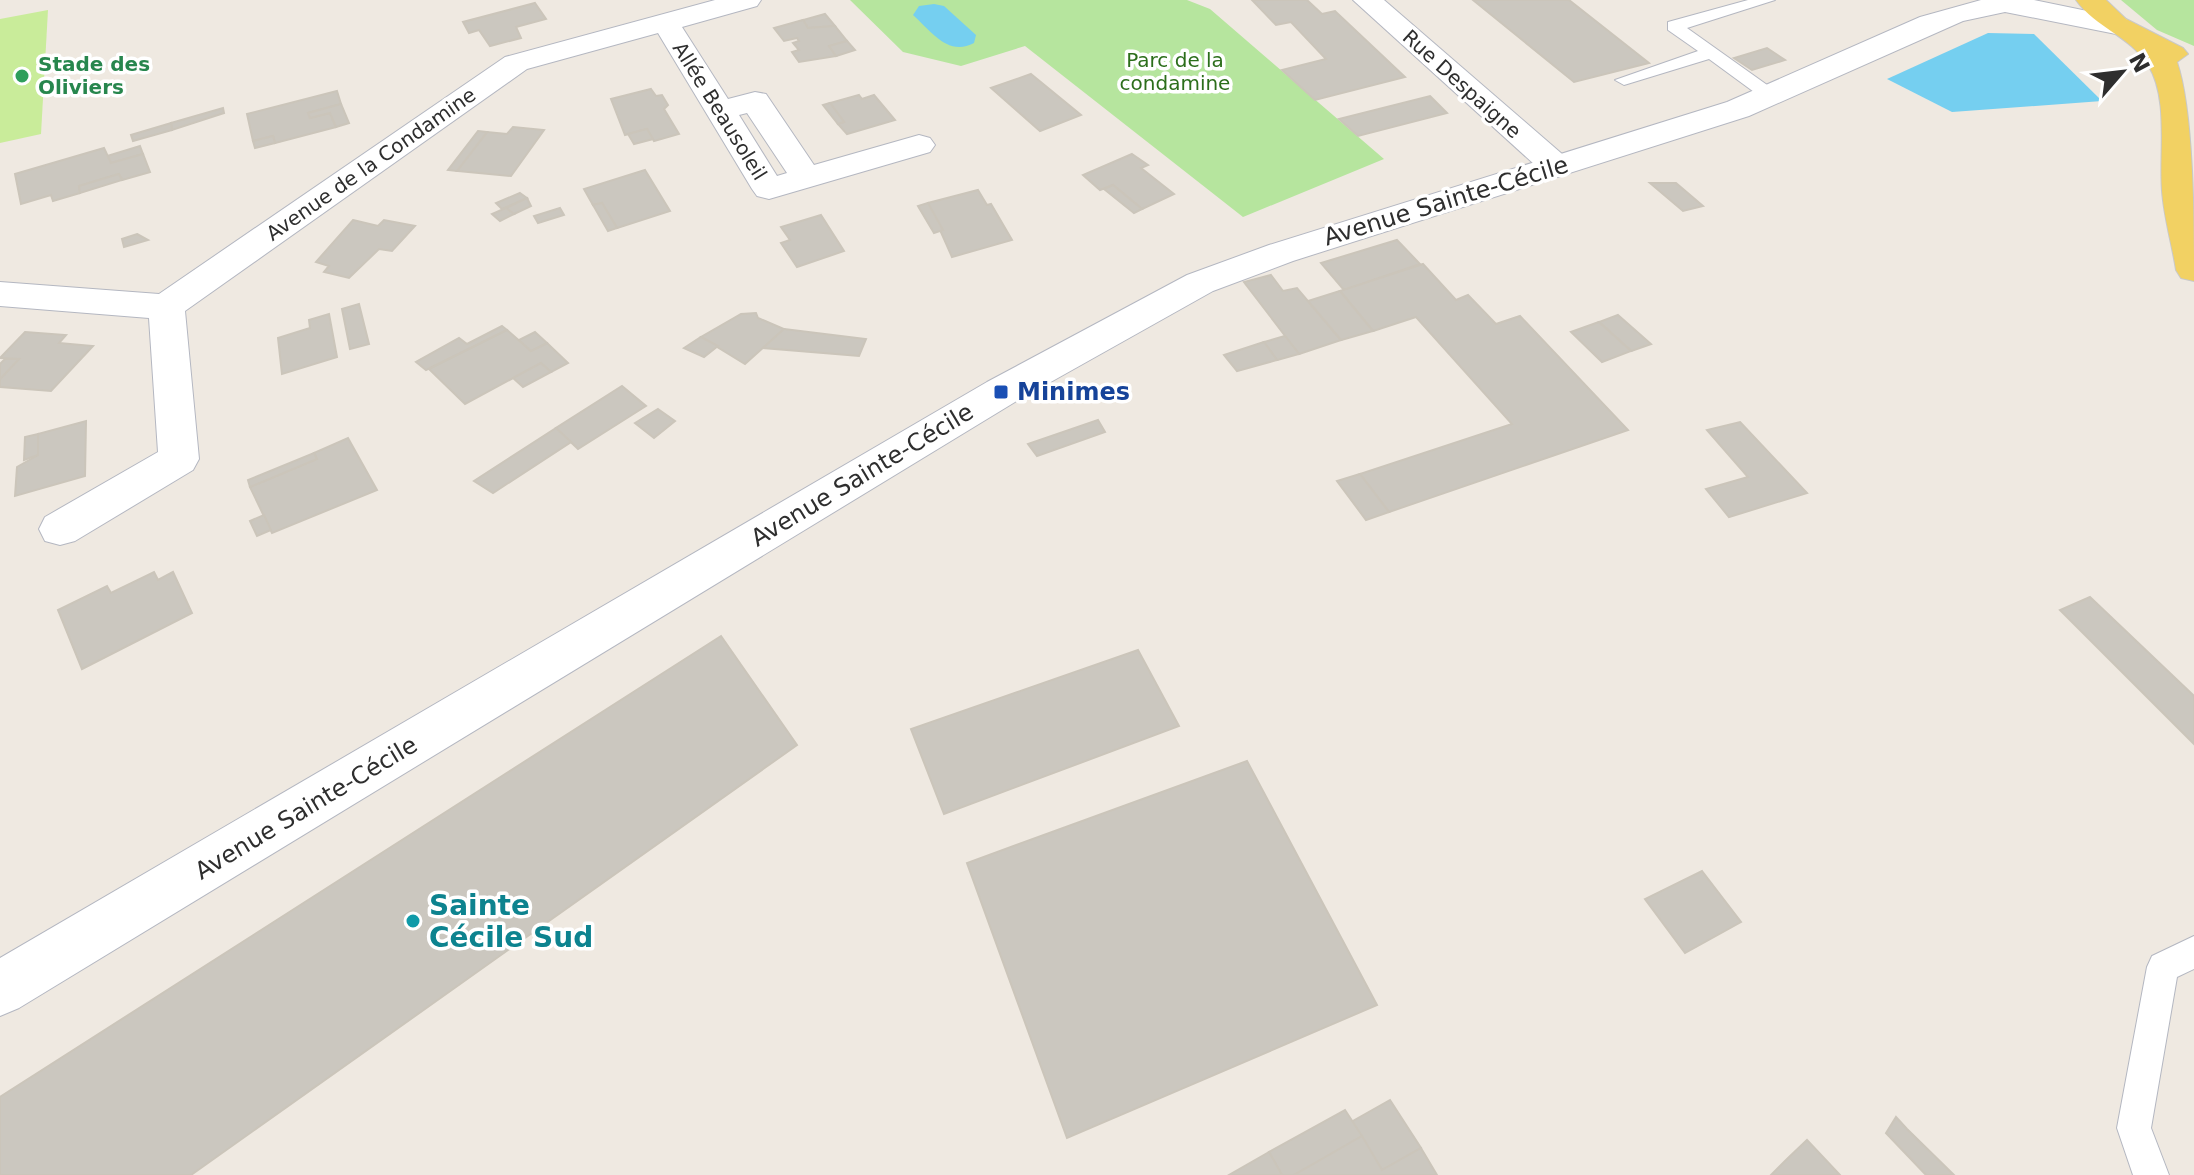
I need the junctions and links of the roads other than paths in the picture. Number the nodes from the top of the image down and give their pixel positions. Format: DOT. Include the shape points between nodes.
graph roads {
  1 [pos="747,0"];
  2 [pos="1367,0"];
  3 [pos="1764,0"];
  4 [pos="2090,0"];
  5 [pos="2013,2"];
  6 [pos="665,22"];
  7 [pos="2116,25"];
  8 [pos="2146,43"];
  9 [pos="1711,53"];
  10 [pos="2194,61"];
  11 [pos="1624,80"];
  12 [pos="1771,96"];
  13 [pos="919,145"];
  14 [pos="1557,167"];
  15 [pos="2194,270"];
  16 [pos="0,294"];
  17 [pos="166,307"];
  18 [pos="60,529"];
  19 [pos="2194,952"];
  20 [pos="0,989"];
  21 [pos="2151,1175"];
  1 -- 6 [label="main road, Avenue de la Condamine"];
  2 -- 14 [label="main road, Rue Despaigne"];
  3 -- 9 [label="lane" via="1674,26"];
  4 -- 7 [label="main road"];
  5 -- 7 [label="main road, Avenue Sainte-Cécile"];
  5 -- 12 [label="main road, Avenue Sainte-Cécile" via="1931,22"];
  6 -- 13 [label="main road, Allée Beausoleil" via="720,111 755,101 806,178"];
  6 -- 17 [label="main road, Avenue de la Condamine" via="516,63"];
  7 -- 8 [label="main road"];
  8 -- 10 [label="main road"];
  8 -- 15 [label="main road" via="2173,87 2179,194"];
  9 -- 11 [label="lane"];
  9 -- 12 [label="lane"];
  12 -- 14 [label="main road, Avenue Sainte-Cécile"];
  14 -- 20 [label="main road, Avenue Sainte-Cécile" via="1281,253 1200,283 1113,328"];
  16 -- 17 [label="main road"];
  17 -- 18 [label="main road" via="179,459"];
  19 -- 21 [label="lane" via="2163,967 2134,1128"];
}
